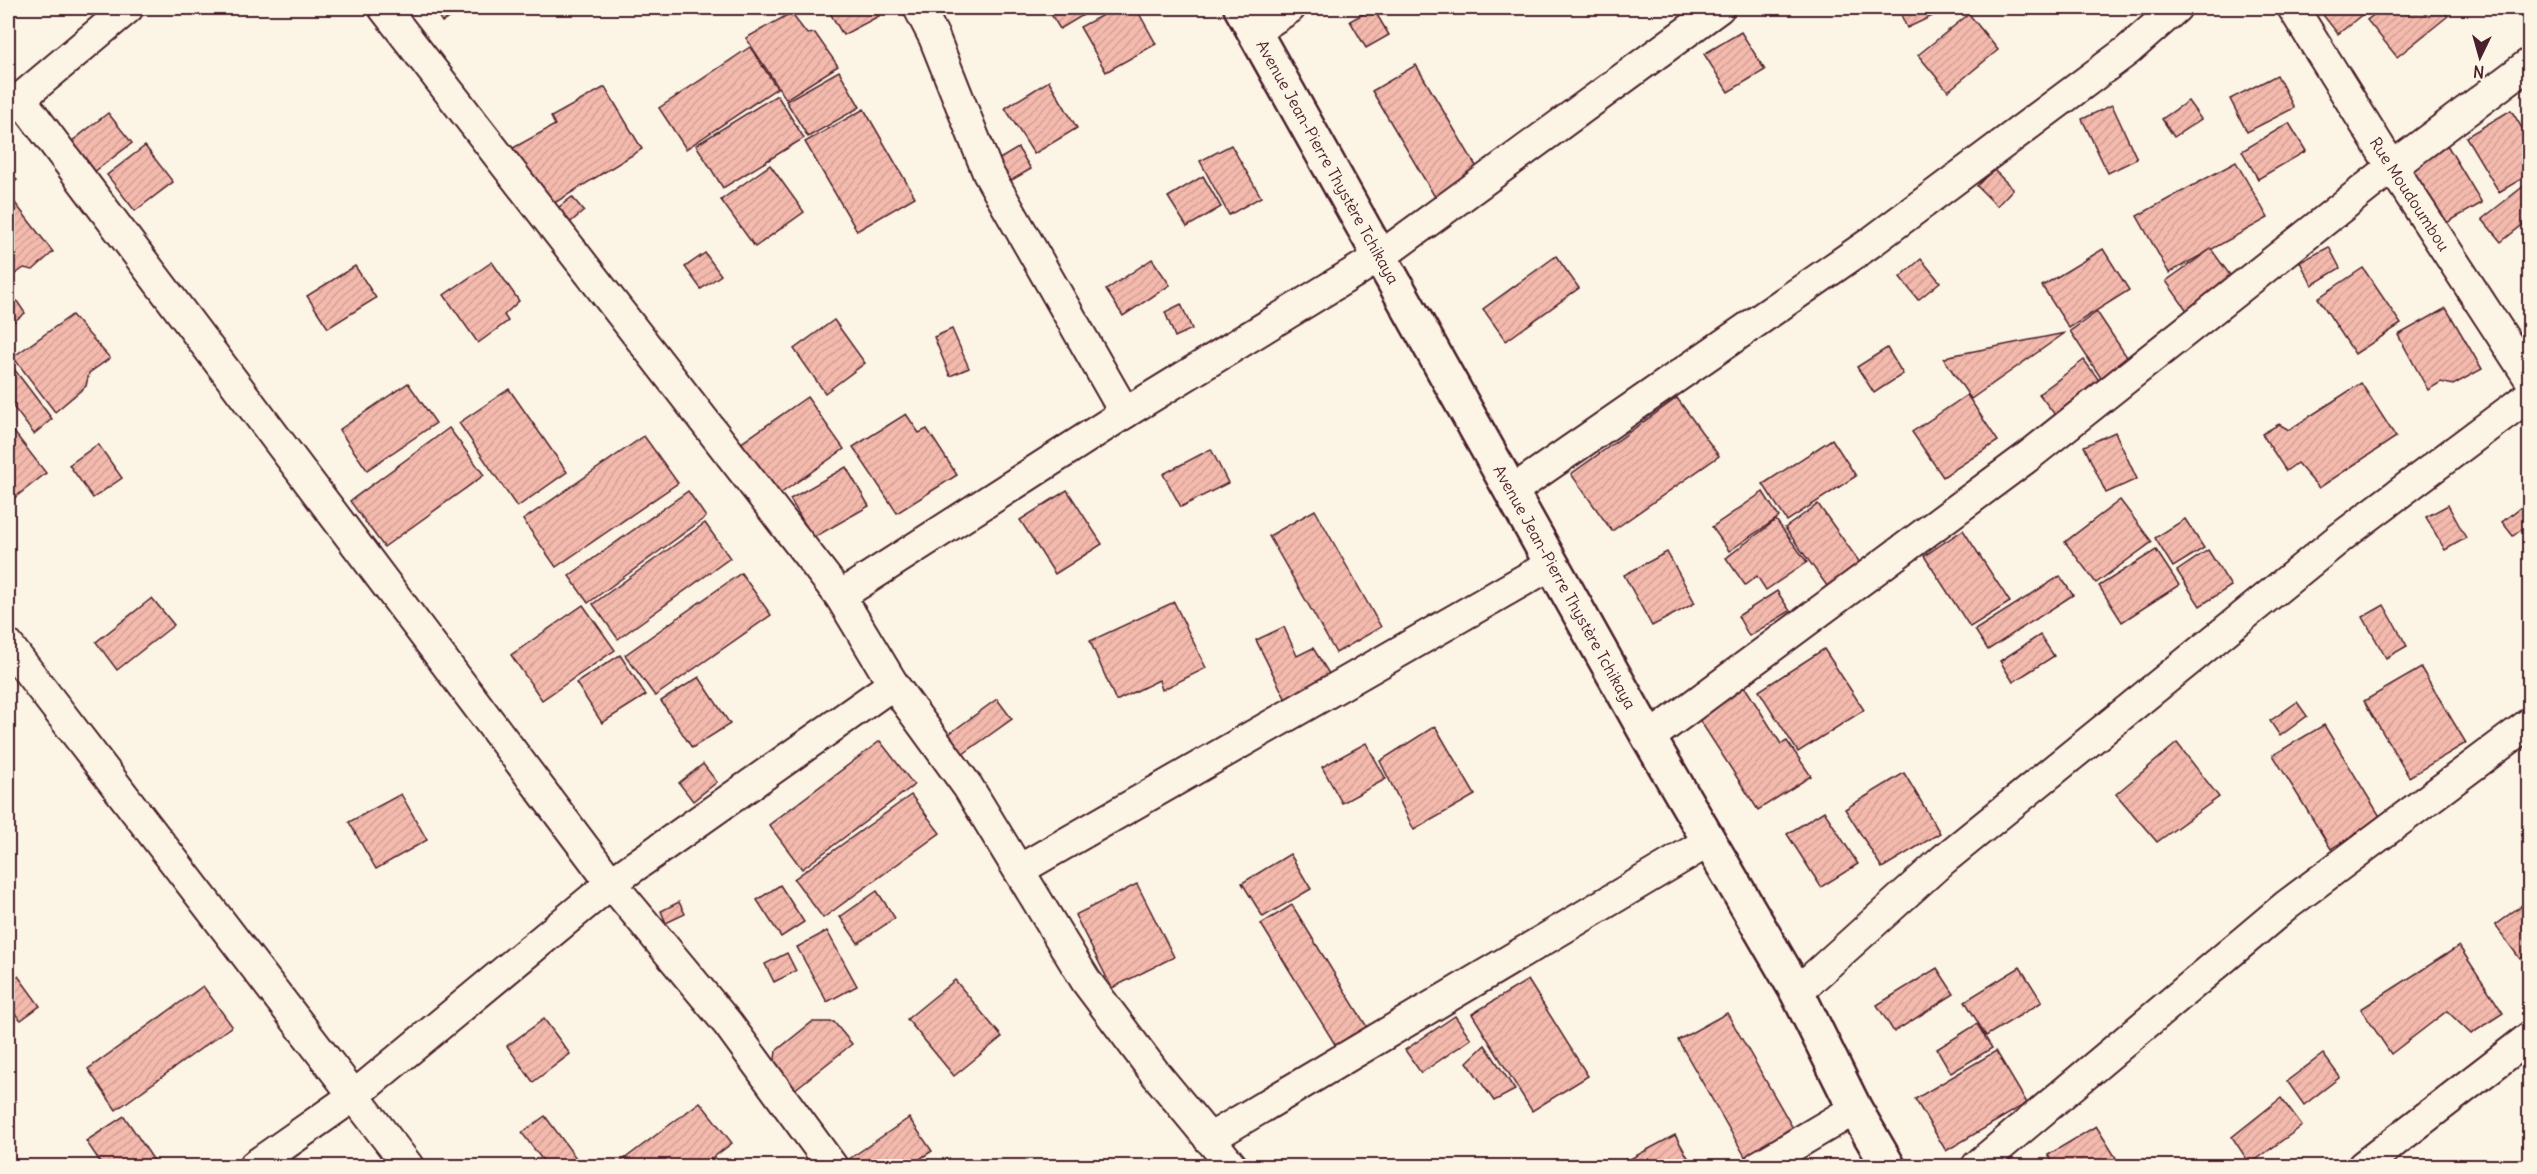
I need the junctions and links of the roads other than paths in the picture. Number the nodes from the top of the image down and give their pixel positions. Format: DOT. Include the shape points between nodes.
graph roads {
  1 [pos="128,8"];
  2 [pos="384,8"];
  3 [pos="919,8"];
  4 [pos="1290,8"];
  5 [pos="1719,8"];
  6 [pos="2176,8"];
  7 [pos="2293,8"];
  8 [pos="1248,19"];
  9 [pos="2529,63"];
  10 [pos="14,103"];
  11 [pos="2392,167"];
  12 [pos="1381,256"];
  13 [pos="2529,379"];
  14 [pos="2529,395"];
  15 [pos="1125,413"];
  16 [pos="1512,491"];
  17 [pos="1552,564"];
  18 [pos="840,596"];
  19 [pos="8,645"];
  20 [pos="892,684"];
  21 [pos="2529,723"];
  22 [pos="1649,738"];
  23 [pos="1708,842"];
  24 [pos="1019,870"];
  25 [pos="611,883"];
  26 [pos="1797,992"];
  27 [pos="2529,1037"];
  28 [pos="355,1095"];
  29 [pos="1855,1109"];
  30 [pos="1209,1139"];
  31 [pos="254,1167"];
  32 [pos="408,1167"];
  33 [pos="832,1167"];
  34 [pos="1232,1167"];
  35 [pos="1759,1167"];
  36 [pos="1888,1167"];
  37 [pos="1977,1167"];
  38 [pos="2363,1167"];
  1 -- 10 [label="street"];
  2 -- 18 [label="street"];
  3 -- 15 [label="street" via="988,173"];
  4 -- 8 [label="street"];
  5 -- 12 [label="street"];
  6 -- 16 [label="street" via="2127,51 1870,243"];
  7 -- 11 [label="street, Rue Moudoumbou"];
  8 -- 12 [label="street, Avenue Jean-Pierre Thystère Tchikaya"];
  9 -- 11 [label="street"];
  10 -- 25 [label="street"];
  11 -- 13 [label="street, Rue Moudoumbou"];
  11 -- 22 [label="street" via="2026,458"];
  12 -- 15 [label="street"];
  12 -- 16 [label="street, Avenue Jean-Pierre Thystère Tchikaya"];
  14 -- 26 [label="street" via="2341,537 1943,860"];
  15 -- 18 [label="street"];
  16 -- 17 [label="street, Avenue Jean-Pierre Thystère Tchikaya"];
  17 -- 22 [label="street, Avenue Jean-Pierre Thystère Tchikaya"];
  17 -- 24 [label="street"];
  18 -- 20 [label="street"];
  19 -- 28 [label="street"];
  20 -- 24 [label="street" via="968,786"];
  20 -- 25 [label="street"];
  21 -- 37 [label="street" via="2288,905"];
  22 -- 23 [label="street, Avenue Jean-Pierre Thystère Tchikaya"];
  23 -- 26 [label="street, Avenue Jean-Pierre Thystère Tchikaya"];
  23 -- 30 [label="street"];
  24 -- 30 [label="street" via="1086,981"];
  25 -- 28 [label="street"];
  25 -- 33 [label="street" via="728,1024"];
  26 -- 29 [label="street, Avenue Jean-Pierre Thystère Tchikaya"];
  27 -- 38 [label="street"];
  28 -- 31 [label="street"];
  28 -- 32 [label="street"];
  29 -- 35 [label="street"];
  29 -- 36 [label="street, Avenue Jean-Pierre Thystère Tchikaya"];
  30 -- 34 [label="street"];
}
